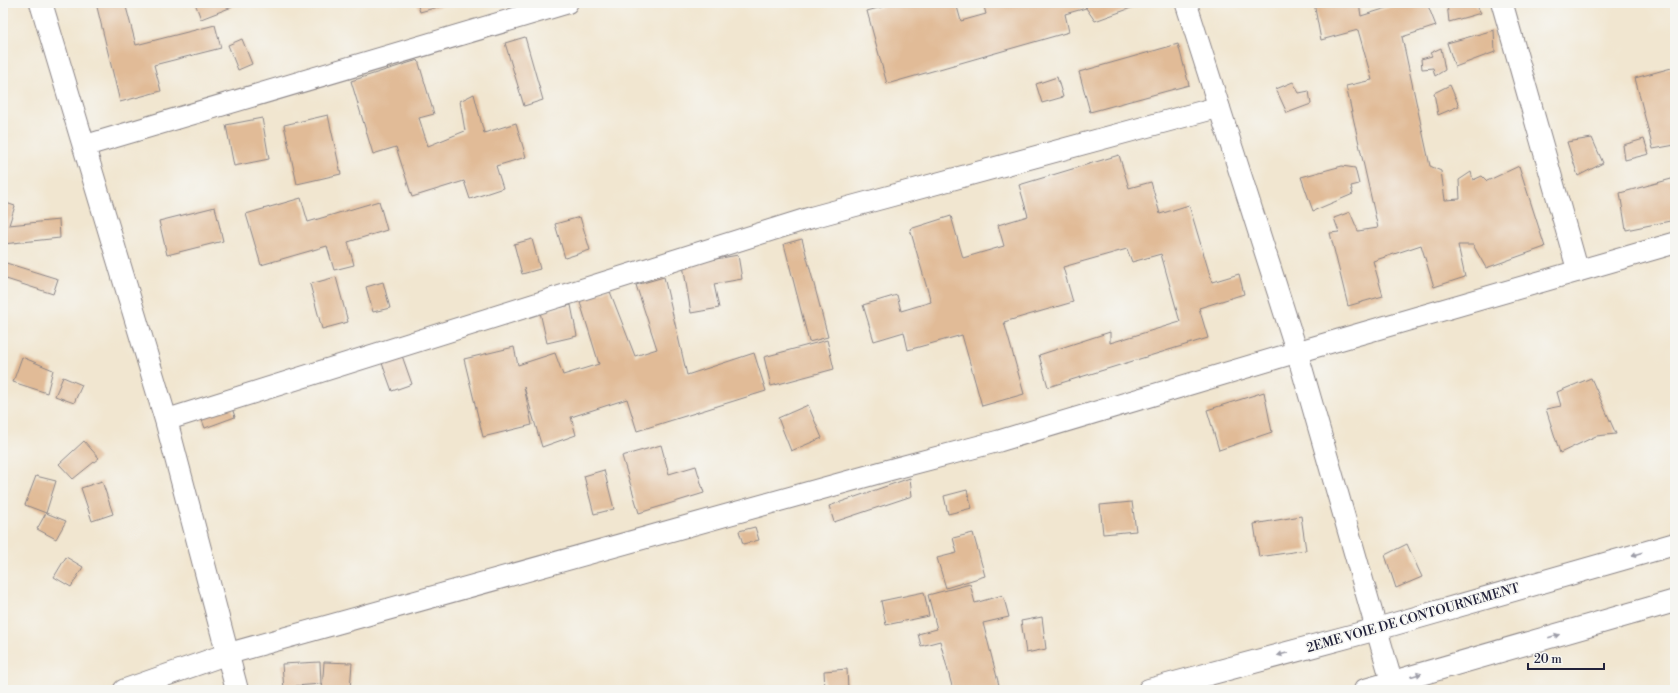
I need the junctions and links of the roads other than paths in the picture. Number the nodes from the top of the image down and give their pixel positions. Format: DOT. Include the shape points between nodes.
graph roads {
  1 [pos="41,3"];
  2 [pos="567,3"];
  3 [pos="1186,3"];
  4 [pos="1502,3"];
  5 [pos="1219,107"];
  6 [pos="84,146"];
  7 [pos="1675,243"];
  8 [pos="1578,271"];
  9 [pos="1297,352"];
  10 [pos="166,420"];
  11 [pos="1675,544"];
  12 [pos="1675,601"];
  13 [pos="1377,629"];
  14 [pos="227,654"];
  15 [pos="1393,686"];
  16 [pos="124,690"];
  17 [pos="237,690"];
  18 [pos="1149,690"];
  19 [pos="1365,690"];
  1 -- 6 [label="main road"];
  2 -- 6 [label="street"];
  3 -- 5 [label="street"];
  4 -- 8 [label="street"];
  5 -- 9 [label="street"];
  5 -- 10 [label="street" via="813,217"];
  6 -- 10 [label="main road"];
  7 -- 8 [label="street"];
  8 -- 9 [label="street"];
  9 -- 13 [label="street"];
  9 -- 14 [label="street" via="999,441"];
  10 -- 14 [label="main road"];
  11 -- 13 [label="main road, 2EME VOIE DE CONTOURNEMENT, one-way"];
  15 -- 12 [label="main road, one-way"];
  13 -- 15 [label="street"];
  13 -- 18 [label="main road, 2EME VOIE DE CONTOURNEMENT, one-way"];
  14 -- 16 [label="street"];
  14 -- 17 [label="main road"];
  15 -- 19 [label="main road"];
}
